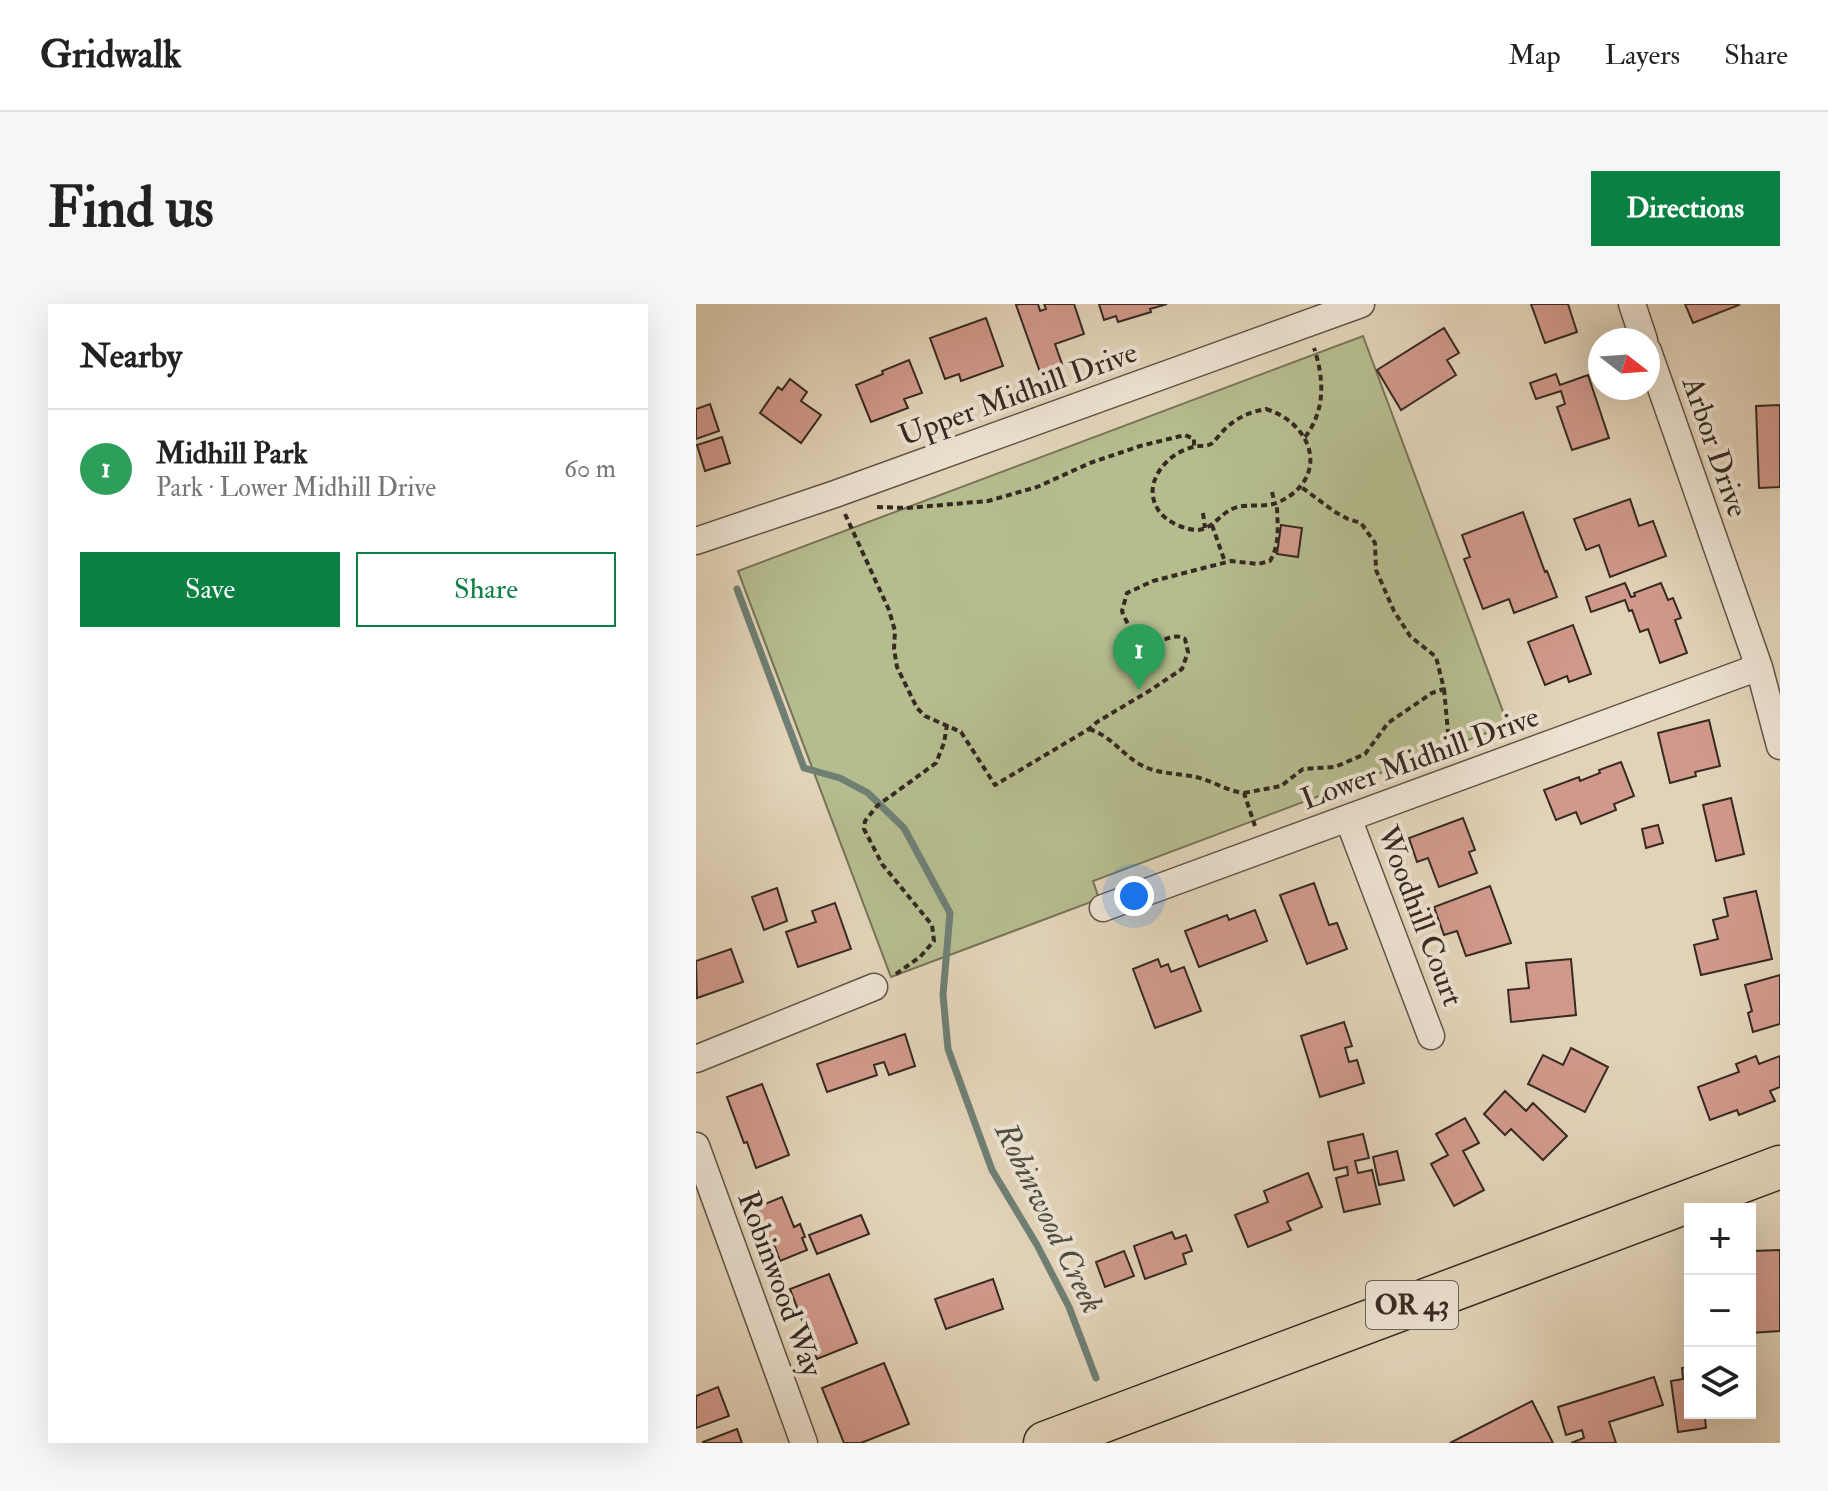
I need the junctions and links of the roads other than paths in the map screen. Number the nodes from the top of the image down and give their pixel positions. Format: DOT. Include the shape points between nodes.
graph roads {
  1 [pos="1361,304"];
  2 [pos="1632,304"];
  3 [pos="1640,328"];
  4 [pos="1660,385"];
  5 [pos="696,541"];
  6 [pos="1759,667"];
  7 [pos="1780,746"];
  8 [pos="1348,818"];
  9 [pos="1103,908"];
  10 [pos="874,987"];
  11 [pos="1431,1036"];
  12 [pos="696,1059"];
  13 [pos="696,1146"];
  14 [pos="1780,1167"];
  15 [pos="804,1443"];
  16 [pos="1045,1443"];
  1 -- 5 [label="street, Upper Midhill Drive"];
  2 -- 3 [label="street"];
  4 -- 6 [label="street, Arbor Drive"];
  6 -- 7 [label="street, Arbor Drive"];
  6 -- 8 [label="street, Lower Midhill Drive"];
  8 -- 9 [label="street, Lower Midhill Drive"];
  8 -- 11 [label="street, Woodhill Court"];
  10 -- 12 [label="street"];
  13 -- 15 [label="street, Robinwood Way"];
  14 -- 16 [label="main road, OR 43"];
}
